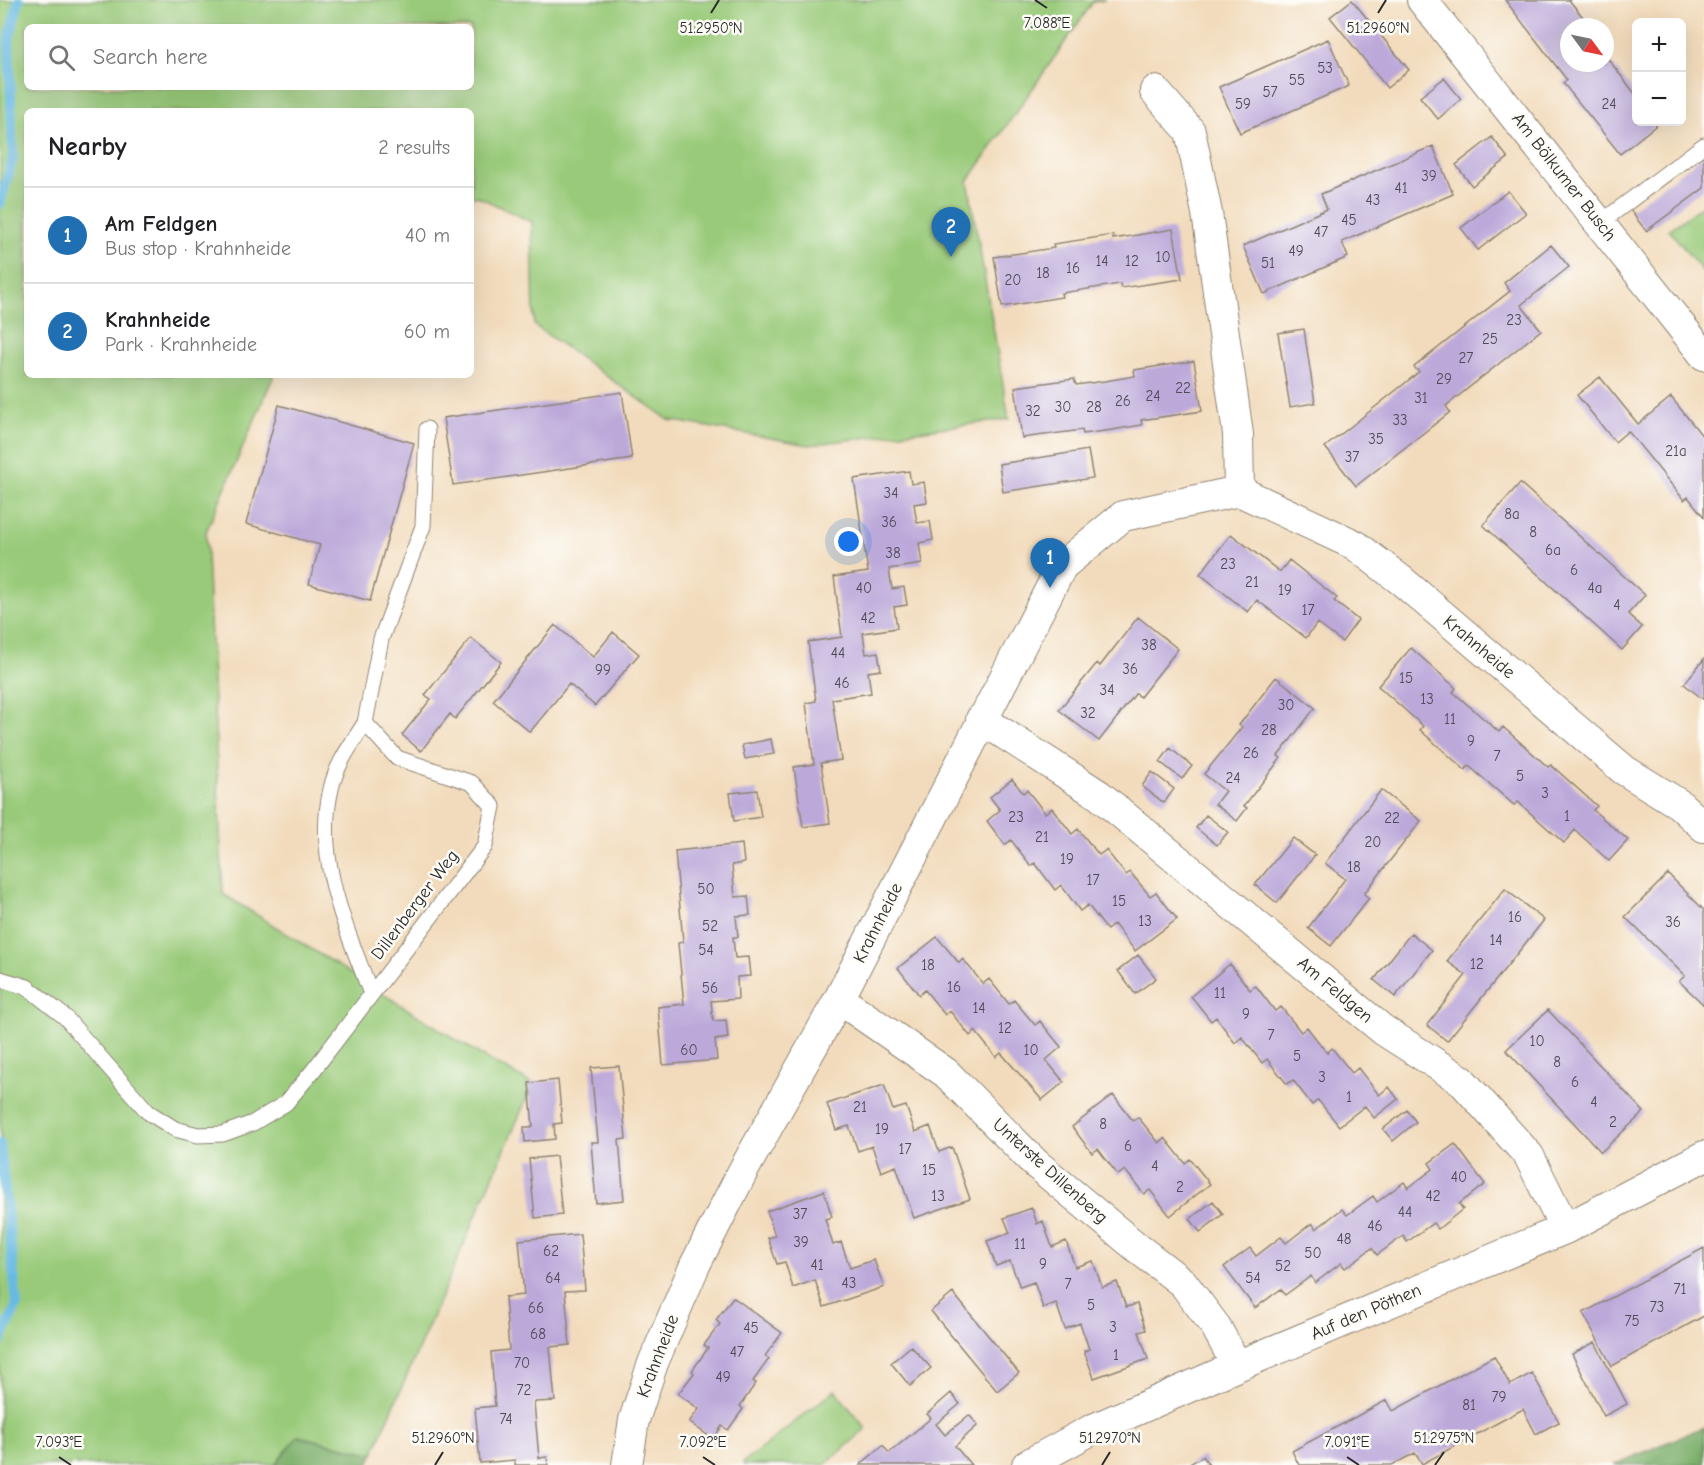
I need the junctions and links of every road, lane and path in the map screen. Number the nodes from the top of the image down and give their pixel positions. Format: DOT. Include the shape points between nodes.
graph roads {
  1 [pos="1422,0"];
  2 [pos="1155,91"];
  3 [pos="1704,145"];
  4 [pos="1600,223"];
  5 [pos="1704,355"];
  6 [pos="427,429"];
  7 [pos="1239,491"];
  8 [pos="981,719"];
  9 [pos="365,723"];
  10 [pos="1704,827"];
  11 [pos="0,979"];
  12 [pos="371,994"];
  13 [pos="839,999"];
  14 [pos="1704,1156"];
  15 [pos="1565,1228"];
  16 [pos="1237,1366"];
  17 [pos="627,1465"];
  18 [pos="1027,1465"];
  1 -- 4 [label="street, Am Bölkumer Busch"];
  2 -- 7 [label="street" via="1191,131 1207,213 1238,434"];
  3 -- 4 [label="lane"];
  4 -- 5 [label="street, Am Bölkumer Busch"];
  6 -- 9 [label="lane" via="423,526 381,639"];
  7 -- 8 [label="street, Krahnheide" via="1123,516 1062,566"];
  7 -- 10 [label="street, Krahnheide" via="1355,545 1624,770 1679,804"];
  8 -- 13 [label="street, Krahnheide"];
  8 -- 15 [label="street, Am Feldgen" via="1099,795 1383,1030 1461,1080 1529,1156"];
  9 -- 12 [label="lane" via="346,752 331,787 327,850 330,873"];
  9 -- 12 [label="lane, Dillenberger Weg" via="398,758 472,783 493,806 485,846"];
  11 -- 12 [label="lane, Dillenberger Weg" via="27,987 65,1017 148,1112 175,1129 198,1135 223,1134 286,1103"];
  13 -- 16 [label="street, Unterste Dillenberg" via="946,1073 1035,1163 1183,1283 1216,1327"];
  13 -- 17 [label="street, Krahnheide" via="695,1265 653,1363 634,1420"];
  14 -- 15 [label="street, Auf den Pöthen"];
  15 -- 16 [label="street, Auf den Pöthen"];
  16 -- 18 [label="street, Auf den Pöthen" via="1091,1430"];
}
